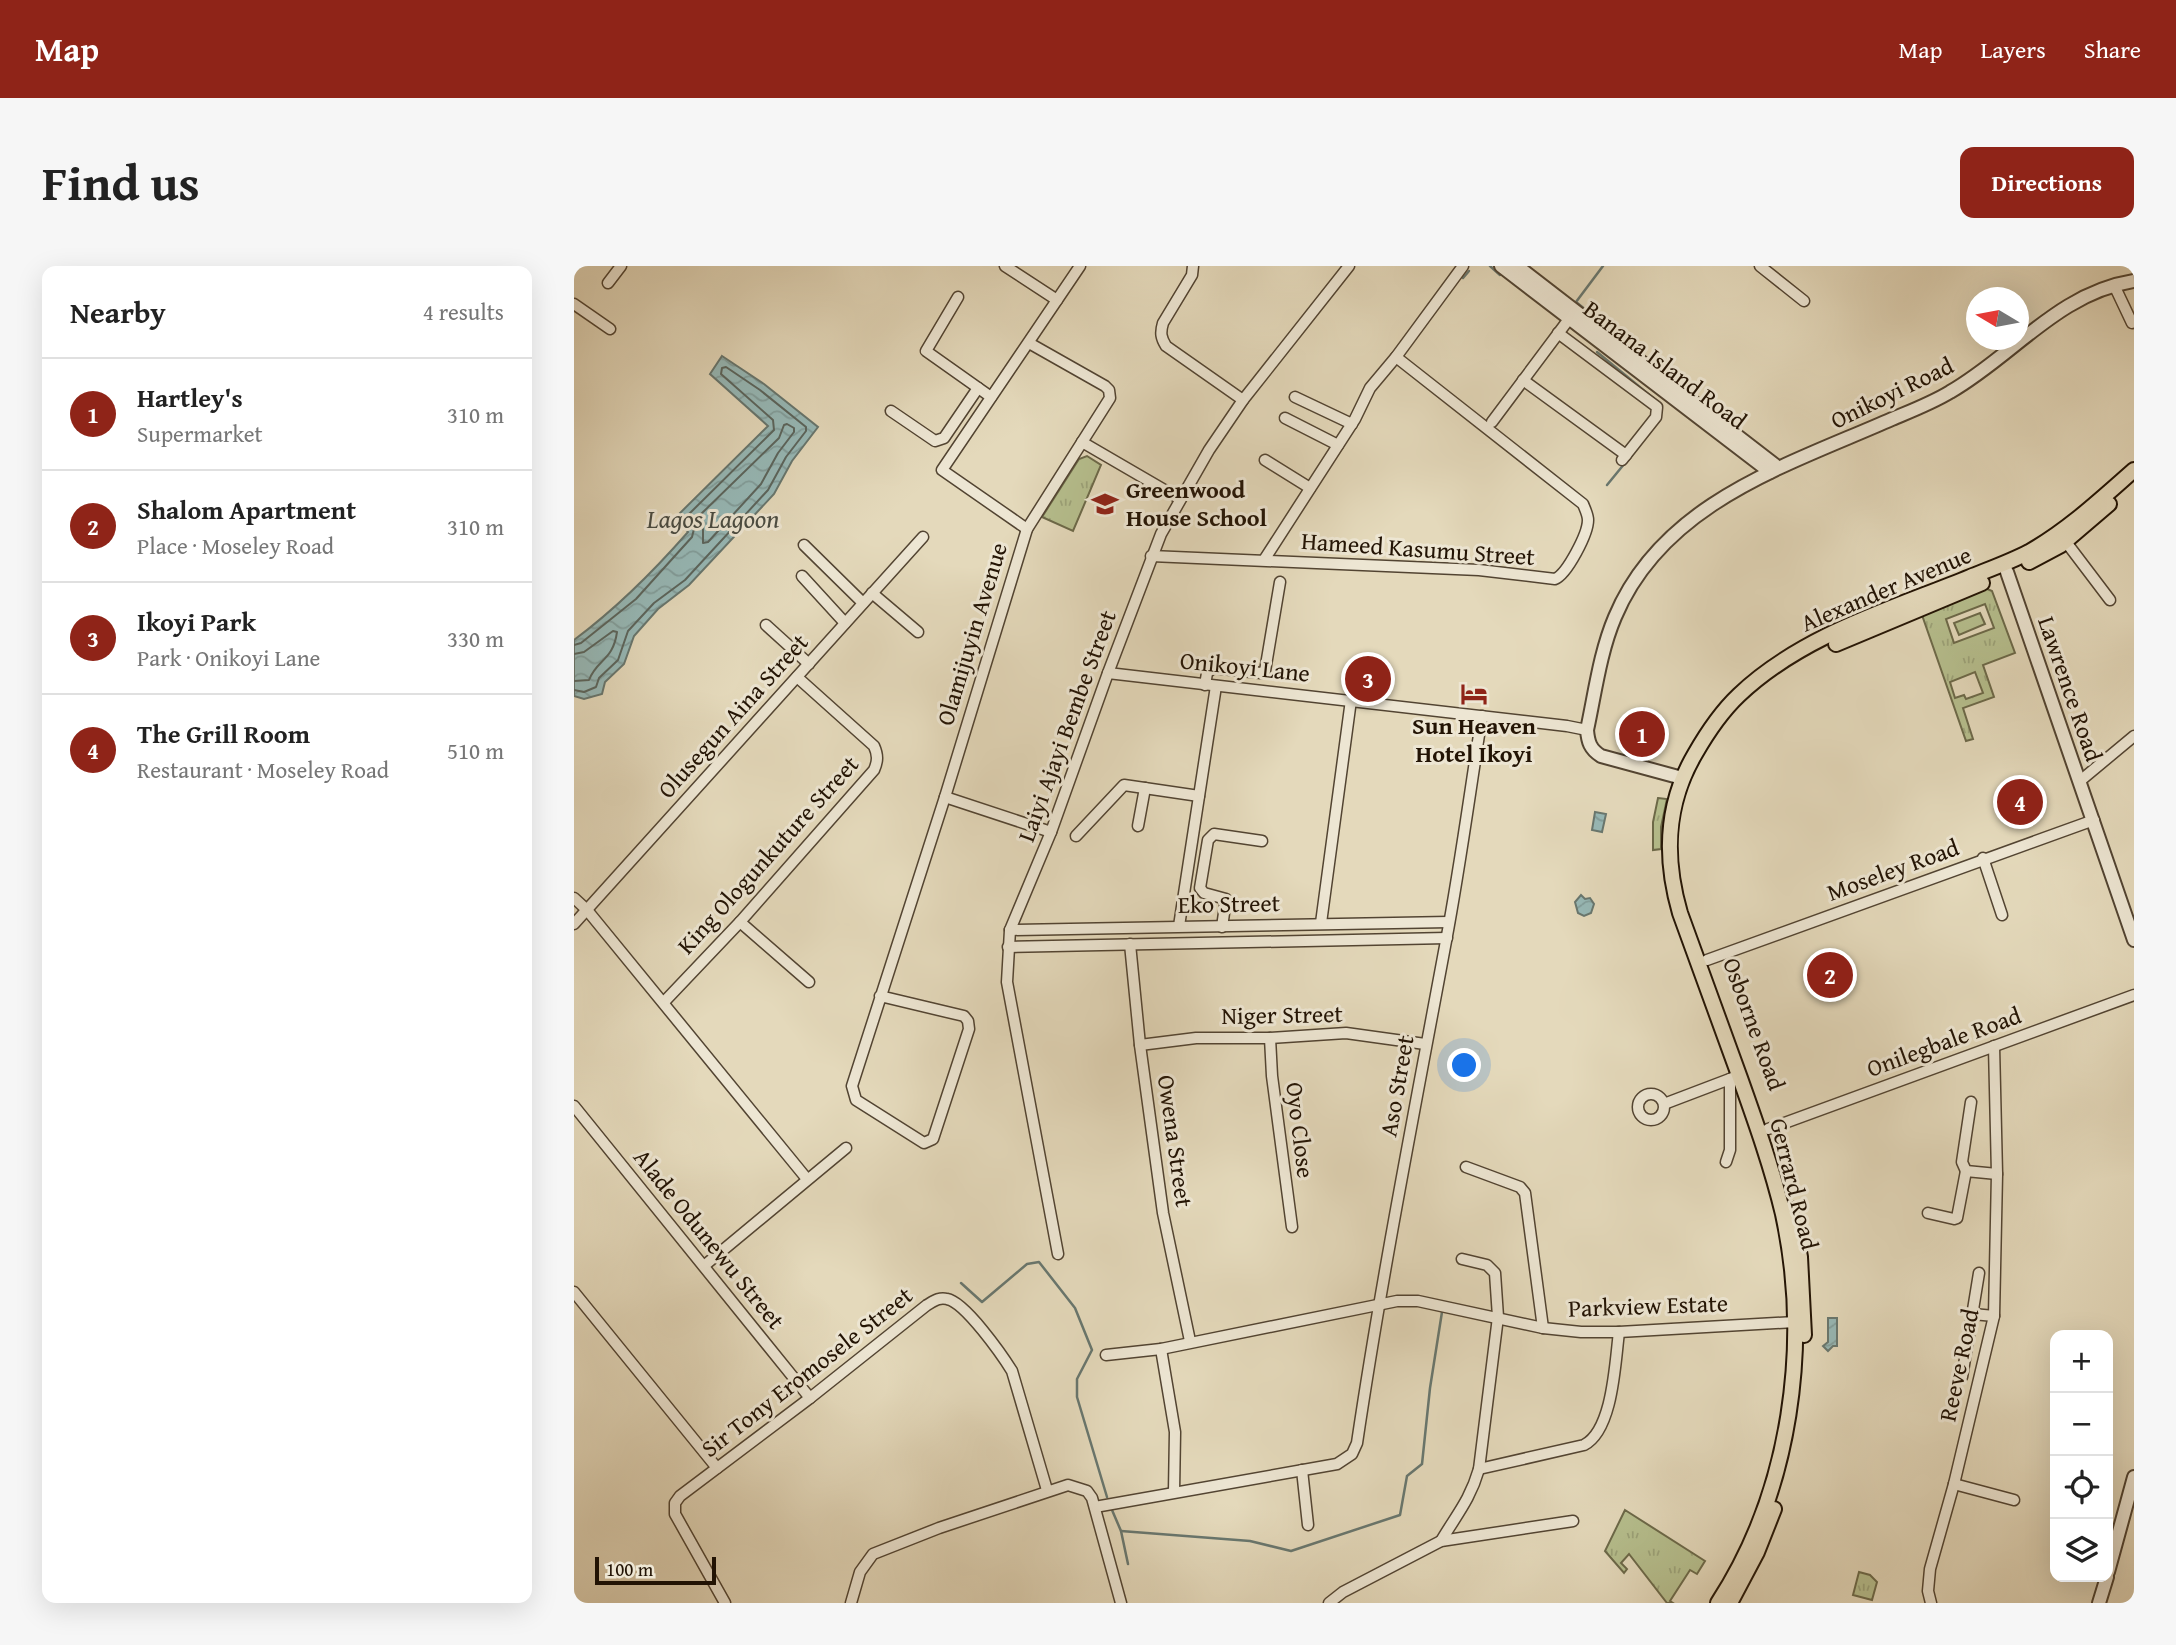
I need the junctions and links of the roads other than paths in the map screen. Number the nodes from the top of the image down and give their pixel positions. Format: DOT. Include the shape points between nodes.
graph roads {
  1 [pos="621,266"];
  2 [pos="1005,266"];
  3 [pos="1080,266"];
  4 [pos="1193,266"];
  5 [pos="1349,266"];
  6 [pos="1463,266"];
  7 [pos="1501,266"];
  8 [pos="1517,266"];
  9 [pos="1760,266"];
  10 [pos="1773,270"];
  11 [pos="2134,281"];
  12 [pos="608,283"];
  13 [pos="2115,285"];
  14 [pos="958,297"];
  15 [pos="1057,300"];
  16 [pos="1804,301"];
  17 [pos="574,304"];
  18 [pos="1569,319"];
  19 [pos="2132,323"];
  20 [pos="610,329"];
  21 [pos="1558,333"];
  22 [pos="1028,343"];
  23 [pos="1396,357"];
  24 [pos="1523,380"];
  25 [pos="978,388"];
  26 [pos="991,397"];
  27 [pos="1295,397"];
  28 [pos="1243,400"];
  29 [pos="891,411"];
  30 [pos="1285,418"];
  31 [pos="1492,422"];
  32 [pos="1352,424"];
  33 [pos="1083,442"];
  34 [pos="1338,445"];
  35 [pos="1265,460"];
  36 [pos="1774,470"];
  37 [pos="2134,470"];
  38 [pos="2134,482"];
  39 [pos="1310,488"];
  40 [pos="1180,499"];
  41 [pos="1027,529"];
  42 [pos="923,537"];
  43 [pos="2066,541"];
  44 [pos="804,545"];
  45 [pos="1151,556"];
  46 [pos="1264,559"];
  47 [pos="2007,572"];
  48 [pos="802,576"];
  49 [pos="1280,582"];
  50 [pos="872,593"];
  51 [pos="2110,600"];
  52 [pos="863,603"];
  53 [pos="845,623"];
  54 [pos="766,625"];
  55 [pos="918,632"];
  56 [pos="809,663"];
  57 [pos="1108,673"];
  58 [pos="797,677"];
  59 [pos="1211,685"];
  60 [pos="1351,700"];
  61 [pos="1482,716"];
  62 [pos="1587,730"];
  63 [pos="2134,736"];
  64 [pos="1686,781"];
  65 [pos="2080,781"];
  66 [pos="1145,788"];
  67 [pos="1199,796"];
  68 [pos="945,797"];
  69 [pos="2094,820"];
  70 [pos="1138,826"];
  71 [pos="1051,832"];
  72 [pos="1076,836"];
  73 [pos="1262,841"];
  74 [pos="1983,858"];
  75 [pos="574,898"];
  76 [pos="587,910"];
  77 [pos="2003,915"];
  78 [pos="740,922"];
  79 [pos="1449,922"];
  80 [pos="1321,923"];
  81 [pos="574,924"];
  82 [pos="1179,926"];
  83 [pos="1222,927"];
  84 [pos="1010,930"];
  85 [pos="1447,939"];
  86 [pos="2134,940"];
  87 [pos="1130,944"];
  88 [pos="1008,947"];
  89 [pos="1707,960"];
  90 [pos="809,982"];
  91 [pos="2134,995"];
  92 [pos="880,996"];
  93 [pos="664,1002"];
  94 [pos="1270,1038"];
  95 [pos="1425,1044"];
  96 [pos="1140,1045"];
  97 [pos="1994,1046"];
  98 [pos="1735,1078"];
  99 [pos="1971,1102"];
  100 [pos="1664,1104"];
  101 [pos="576,1114"];
  102 [pos="1768,1129"];
  103 [pos="846,1149"];
  104 [pos="1726,1162"];
  105 [pos="1466,1167"];
  106 [pos="1966,1171"];
  107 [pos="1997,1174"];
  108 [pos="807,1179"];
  109 [pos="1928,1213"];
  110 [pos="1292,1227"];
  111 [pos="1058,1254"];
  112 [pos="1462,1259"];
  113 [pos="705,1265"];
  114 [pos="1979,1273"];
  115 [pos="574,1292"];
  116 [pos="1380,1304"];
  117 [pos="1973,1314"];
  118 [pos="1994,1316"];
  119 [pos="1498,1317"];
  120 [pos="1795,1322"];
  121 [pos="1544,1328"];
  122 [pos="1619,1332"];
  123 [pos="1190,1341"];
  124 [pos="1161,1349"];
  125 [pos="1106,1355"];
  126 [pos="1962,1377"];
  127 [pos="810,1398"];
  128 [pos="717,1468"];
  129 [pos="1479,1469"];
  130 [pos="1301,1470"];
  131 [pos="2134,1477"];
  132 [pos="1954,1484"];
  133 [pos="1047,1490"];
  134 [pos="1174,1492"];
  135 [pos="2014,1500"];
  136 [pos="1095,1507"];
  137 [pos="1573,1521"];
  138 [pos="1308,1525"];
  139 [pos="1441,1541"];
  140 [pos="2113,1553"];
  141 [pos="2105,1582"];
  142 [pos="725,1603"];
  143 [pos="851,1603"];
  144 [pos="1121,1603"];
  145 [pos="1329,1603"];
  146 [pos="1718,1603"];
  147 [pos="1730,1603"];
  148 [pos="1931,1603"];
  149 [pos="2099,1603"];
  1 -- 12 [label="street"];
  2 -- 15 [label="street"];
  3 -- 15 [label="street"];
  4 -- 28 [label="street" via="1163,323 1162,340"];
  5 -- 28 [label="street, Laiyi Ajayi Bembe Street"];
  6 -- 23 [label="street"];
  7 -- 18 [label="street, Banana Island Road"];
  8 -- 36 [label="street, Banana Island Road"];
  9 -- 10 [label="street"];
  10 -- 16 [label="street"];
  11 -- 13 [label="street, Onikoyi Road"];
  13 -- 19 [label="street"];
  13 -- 36 [label="street, Onikoyi Road" via="2061,309 1949,393"];
  14 -- 25 [label="street" via="926,351"];
  15 -- 22 [label="street"];
  17 -- 20 [label="street"];
  18 -- 21 [label="street"];
  18 -- 36 [label="street, Banana Island Road"];
  21 -- 24 [label="street"];
  21 -- 24 [label="street" via="1657,407 1656,417 1624,458"];
  22 -- 26 [label="street"];
  22 -- 33 [label="street, Olamijuyin Avenue" via="1109,390 1108,403"];
  23 -- 32 [label="street" via="1370,388"];
  23 -- 46 [label="street, Hameed Kasumu Street" via="1583,504 1589,519 1563,576"];
  24 -- 31 [label="street"];
  25 -- 26 [label="street"];
  25 -- 29 [label="street" via="940,441"];
  26 -- 41 [label="street" via="942,470"];
  27 -- 32 [label="street"];
  28 -- 40 [label="street, Laiyi Ajayi Bembe Street"];
  30 -- 34 [label="street"];
  32 -- 34 [label="street"];
  33 -- 40 [label="street"];
  33 -- 41 [label="street, Olamijuyin Avenue"];
  34 -- 39 [label="street"];
  35 -- 39 [label="street"];
  36 -- 62 [label="street, Onikoyi Road" via="1689,520 1642,570 1614,617"];
  37 -- 64 [label="main road, Alexander Avenue" via="2069,526 2029,552 1857,623 1778,664 1726,709 1705,736"];
  38 -- 43 [label="main road, Alexander Avenue"];
  39 -- 46 [label="street"];
  40 -- 45 [label="street, Laiyi Ajayi Bembe Street"];
  41 -- 68 [label="street, Olamijuyin Avenue"];
  42 -- 50 [label="street, Olusegun Aina Street"];
  43 -- 47 [label="main road, Alexander Avenue"];
  43 -- 51 [label="street"];
  44 -- 52 [label="street"];
  45 -- 46 [label="street, Hameed Kasumu Street"];
  45 -- 57 [label="street, Laiyi Ajayi Bembe Street"];
  47 -- 64 [label="main road, Alexander Avenue" via="1839,642 1783,672 1730,716"];
  47 -- 65 [label="street, Lawrence Road"];
  48 -- 53 [label="street"];
  49 -- 59 [label="street" via="1265,671 1213,668 1207,673"];
  50 -- 52 [label="street, Olusegun Aina Street"];
  50 -- 55 [label="street"];
  52 -- 53 [label="street, Olusegun Aina Street"];
  53 -- 56 [label="street, Olusegun Aina Street"];
  54 -- 56 [label="street"];
  56 -- 58 [label="street, Olusegun Aina Street"];
  57 -- 59 [label="street, Onikoyi Lane"];
  57 -- 71 [label="street, Laiyi Ajayi Bembe Street"];
  58 -- 76 [label="street, Olusegun Aina Street"];
  58 -- 78 [label="street, King Ologunkuture Street" via="874,746 877,762"];
  59 -- 60 [label="street, Onikoyi Lane"];
  59 -- 67 [label="street"];
  60 -- 61 [label="street, Onikoyi Lane"];
  60 -- 80 [label="street"];
  61 -- 62 [label="street, Onikoyi Lane"];
  61 -- 79 [label="street, Aso Street"];
  62 -- 64 [label="street" via="1593,751 1601,756"];
  63 -- 65 [label="street"];
  64 -- 89 [label="main road, Osborne Road" via="1679,819 1678,869"];
  64 -- 98 [label="main road, Gerrard Road" via="1669,830 1671,881"];
  65 -- 69 [label="street, Lawrence Road"];
  66 -- 67 [label="street"];
  66 -- 70 [label="street"];
  66 -- 72 [label="street" via="1121,786"];
  67 -- 82 [label="street"];
  68 -- 71 [label="street"];
  68 -- 92 [label="street, Olamijuyin Avenue"];
  69 -- 74 [label="street, Moseley Road"];
  69 -- 86 [label="street, Lawrence Road"];
  71 -- 84 [label="street, Laiyi Ajayi Bembe Street"];
  73 -- 83 [label="street" via="1214,834 1208,840 1200,888 1226,900"];
  74 -- 77 [label="street"];
  74 -- 89 [label="street, Moseley Road"];
  75 -- 76 [label="street"];
  76 -- 81 [label="street, Olusegun Aina Street"];
  76 -- 93 [label="street"];
  78 -- 90 [label="street"];
  78 -- 93 [label="street, King Ologunkuture Street"];
  79 -- 80 [label="street, Eko Street"];
  79 -- 85 [label="street, Aso Street"];
  80 -- 83 [label="street, Eko Street"];
  82 -- 83 [label="street, Eko Street"];
  82 -- 84 [label="street, Eko Street"];
  84 -- 88 [label="street, Laiyi Ajayi Bembe Street"];
  85 -- 87 [label="street, Eko Street"];
  85 -- 95 [label="street, Aso Street"];
  87 -- 88 [label="street, Eko Street"];
  87 -- 96 [label="street, Owena Street"];
  88 -- 111 [label="street, Laiyi Ajayi Bembe Street" via="1007,982"];
  89 -- 102 [label="main road, Osborne Road"];
  91 -- 97 [label="street, Onilegbale Road"];
  92 -- 92 [label="street, Olamijuyin Avenue" via="853,1093 856,1100 929,1142 952,1085 968,1021 964,1016"];
  93 -- 108 [label="street"];
  94 -- 95 [label="street, Niger Street" via="1346,1033"];
  94 -- 96 [label="street, Niger Street" via="1196,1038"];
  94 -- 110 [label="street, Oyo Close"];
  95 -- 116 [label="street, Aso Street"];
  96 -- 123 [label="street, Owena Street" via="1163,1213"];
  97 -- 102 [label="street, Onilegbale Road"];
  97 -- 107 [label="street, Reeve Road"];
  98 -- 100 [label="street"];
  98 -- 104 [label="street"];
  98 -- 120 [label="main road, Gerrard Road" via="1760,1135 1783,1217"];
  99 -- 106 [label="street" via="1962,1162"];
  101 -- 113 [label="street, Alade Odunewu Street"];
  102 -- 147 [label="main road, Osborne Road" via="1800,1257 1803,1361 1795,1430 1782,1485 1757,1552"];
  103 -- 108 [label="street"];
  105 -- 121 [label="street" via="1525,1193"];
  106 -- 107 [label="street"];
  106 -- 109 [label="street" via="1957,1218"];
  107 -- 118 [label="street, Reeve Road"];
  108 -- 113 [label="street"];
  112 -- 119 [label="street" via="1487,1265 1494,1273"];
  113 -- 127 [label="street, Alade Odunewu Street"];
  114 -- 117 [label="street"];
  115 -- 128 [label="street"];
  116 -- 119 [label="street, Parkview Estate" via="1418,1301"];
  116 -- 123 [label="street, Parkview Estate"];
  116 -- 130 [label="street, Aso Street" via="1352,1454 1337,1464"];
  117 -- 118 [label="street"];
  117 -- 126 [label="street"];
  118 -- 132 [label="street, Reeve Road"];
  119 -- 121 [label="street, Parkview Estate"];
  119 -- 129 [label="street"];
  120 -- 122 [label="street, Parkview Estate"];
  120 -- 146 [label="main road, Gerrard Road" via="1790,1405 1774,1480 1747,1549"];
  121 -- 122 [label="street, Parkview Estate"];
  122 -- 129 [label="street" via="1611,1392 1593,1441"];
  123 -- 124 [label="street, Parkview Estate"];
  124 -- 125 [label="street, Parkview Estate"];
  124 -- 134 [label="street" via="1175,1432"];
  127 -- 128 [label="street, Sir Tony Eromosele Street"];
  127 -- 133 [label="street, Sir Tony Eromosele Street" via="927,1305 938,1299 951,1300 1012,1371"];
  128 -- 142 [label="street, Sir Tony Eromosele Street" via="680,1496 675,1514"];
  129 -- 139 [label="street" via="1463,1510"];
  130 -- 134 [label="street"];
  130 -- 138 [label="street"];
  131 -- 140 [label="street"];
  132 -- 135 [label="street"];
  132 -- 148 [label="street, Reeve Road" via="1930,1569"];
  133 -- 136 [label="street" via="1078,1487 1087,1491"];
  133 -- 143 [label="street" via="883,1548 866,1561"];
  134 -- 136 [label="street"];
  136 -- 144 [label="street"];
  137 -- 139 [label="street"];
  139 -- 145 [label="street"];
  141 -- 149 [label="street"];
}
